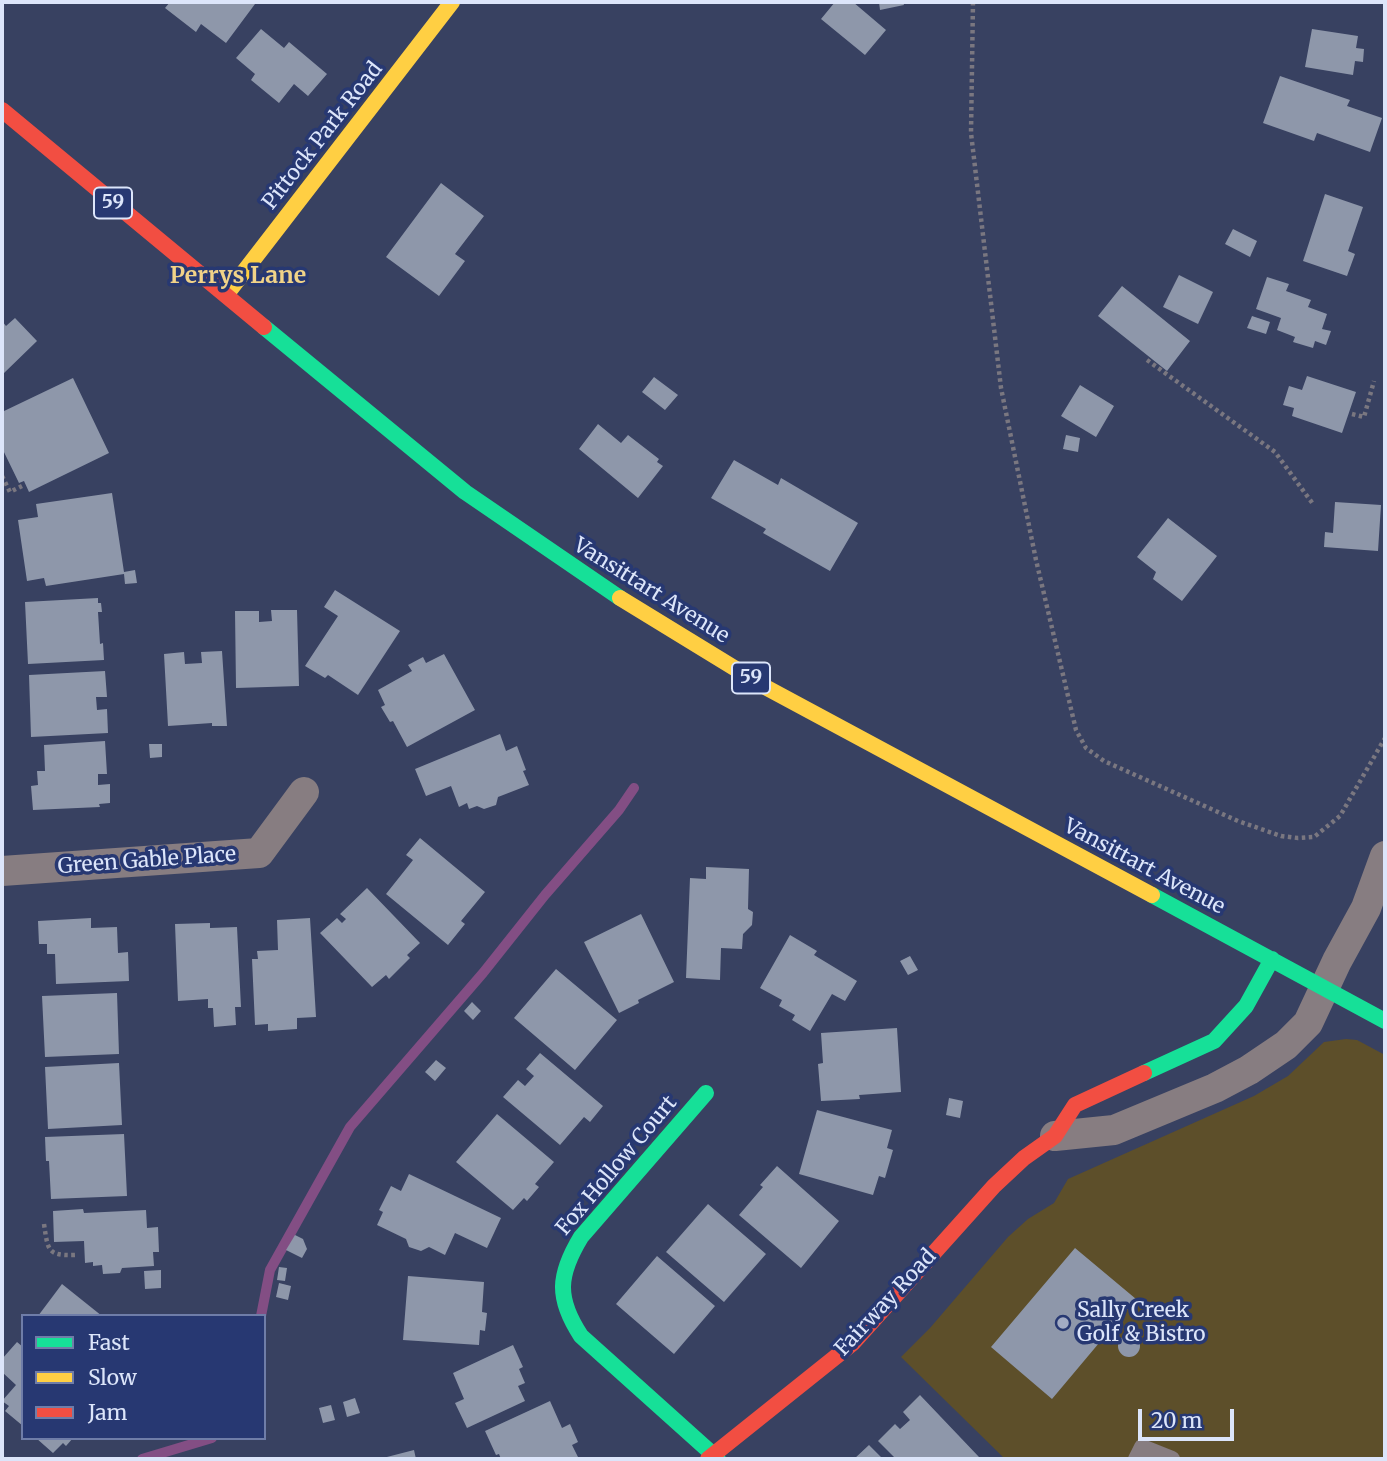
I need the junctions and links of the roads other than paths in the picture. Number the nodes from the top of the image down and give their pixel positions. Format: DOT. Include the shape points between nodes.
graph roads {
  1 [pos="452,2"];
  2 [pos="2,110"];
  3 [pos="226,295"];
  4 [pos="304,792"];
  5 [pos="1385,856"];
  6 [pos="2,871"];
  7 [pos="1272,959"];
  8 [pos="1324,988"];
  9 [pos="1385,1021"];
  10 [pos="706,1093"];
  11 [pos="1055,1136"];
  12 [pos="713,1458"];
  13 [pos="1136,1459"];
  14 [pos="1172,1459"];
  1 -- 3 [label="main road, Pittock Park Road"];
  2 -- 3 [label="main road, Vansittart Avenue / 59"];
  3 -- 7 [label="main road, Vansittart Avenue / 59" via="464,492 650,617 767,688"];
  4 -- 6 [label="street, Green Gable Place" via="259,853"];
  5 -- 8 [label="street, Fairway Road" via="1366,908"];
  7 -- 8 [label="main road, Vansittart Avenue / 59"];
  7 -- 11 [label="main road, Fairway Road" via="1246,1006 1213,1041 1075,1105"];
  8 -- 9 [label="main road, Vansittart Avenue / 59"];
  8 -- 11 [label="street, Fairway Road" via="1308,1023 1249,1070 1114,1130"];
  10 -- 12 [label="main road, Fox Hollow Court" via="581,1237 567,1258 561,1284 570,1322 580,1336"];
  11 -- 12 [label="main road, Fairway Road" via="994,1186 853,1343"];
  13 -- 14 [label="lane" via="1142,1447"];
}
